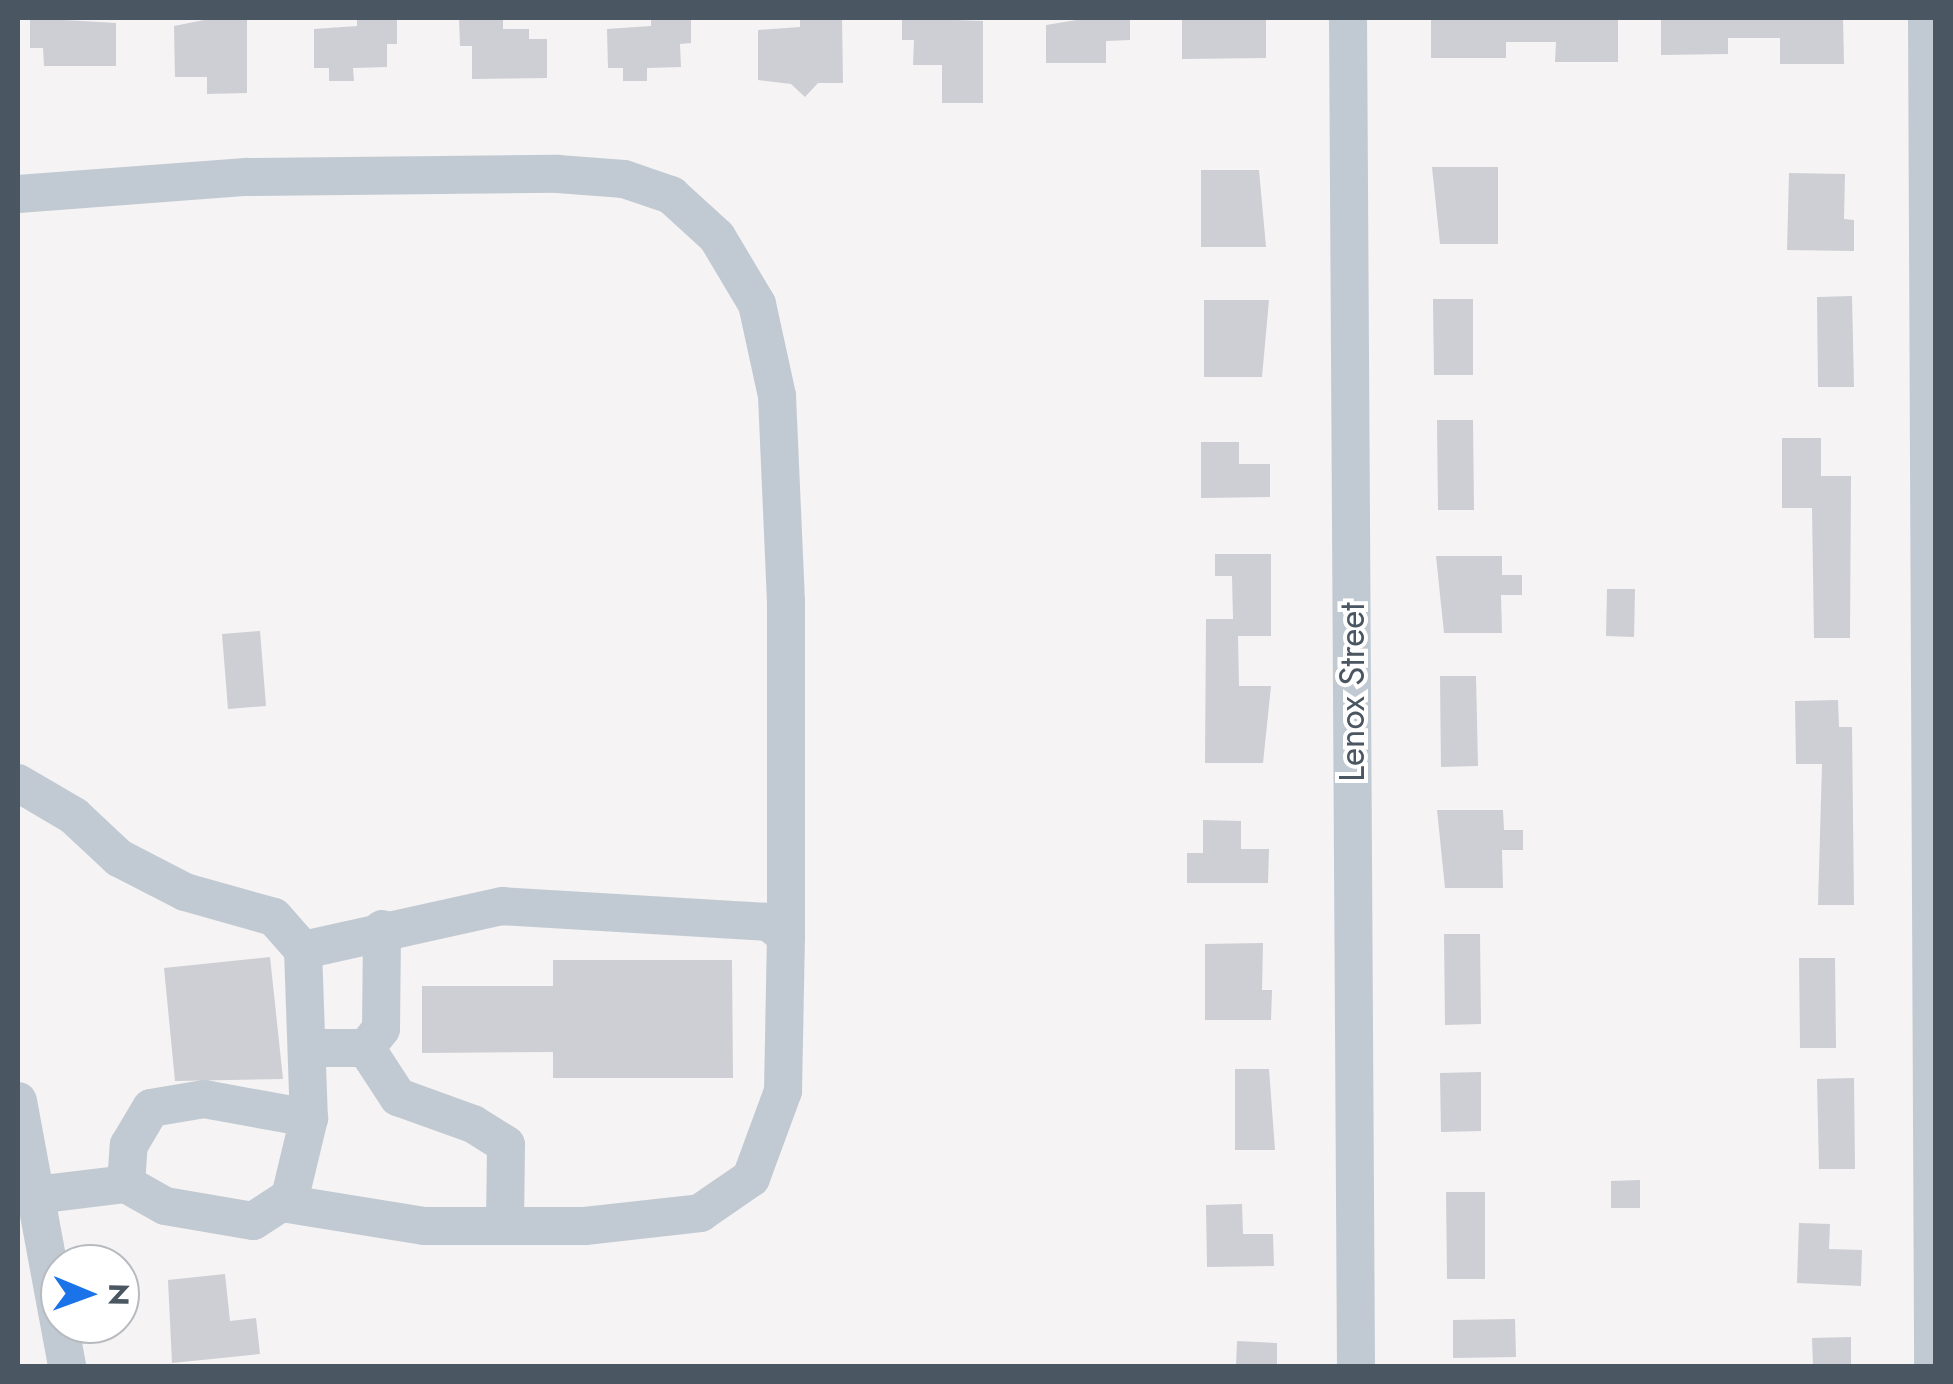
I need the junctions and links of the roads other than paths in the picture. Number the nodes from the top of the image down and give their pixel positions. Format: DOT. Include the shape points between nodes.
graph roads {
  1 [pos="1348,18"];
  2 [pos="1927,18"];
  3 [pos="18,194"];
  4 [pos="18,782"];
  5 [pos="382,929"];
  6 [pos="786,936"];
  7 [pos="303,950"];
  8 [pos="307,1048"];
  9 [pos="366,1048"];
  10 [pos="18,1101"];
  11 [pos="309,1118"];
  12 [pos="126,1184"];
  13 [pos="35,1195"];
  14 [pos="282,1203"];
  15 [pos="505,1222"];
  16 [pos="67,1366"];
  17 [pos="1356,1366"];
  18 [pos="1932,1366"];
  1 -- 17 [label="street, Lenox Street"];
  2 -- 18 [label="street"];
  3 -- 6 [label="street" via="246,178 558,174 624,179 671,195 717,236 756,304 777,396 788,709"];
  4 -- 7 [label="street" via="74,816 119,858 186,892 274,917"];
  5 -- 6 [label="street" via="502,906 769,922"];
  5 -- 7 [label="street"];
  5 -- 9 [label="street" via="381,1029"];
  6 -- 15 [label="street" via="783,1091 750,1178 700,1214 585,1226"];
  7 -- 8 [label="street"];
  8 -- 9 [label="street"];
  8 -- 11 [label="street"];
  9 -- 15 [label="street" via="398,1096 473,1124 506,1145"];
  10 -- 13 [label="street"];
  11 -- 12 [label="street" via="204,1099 151,1108 129,1145"];
  11 -- 14 [label="street" via="290,1197"];
  12 -- 13 [label="street"];
  12 -- 14 [label="street" via="165,1206 253,1221"];
  13 -- 16 [label="street"];
  14 -- 15 [label="street" via="424,1226"];
}
